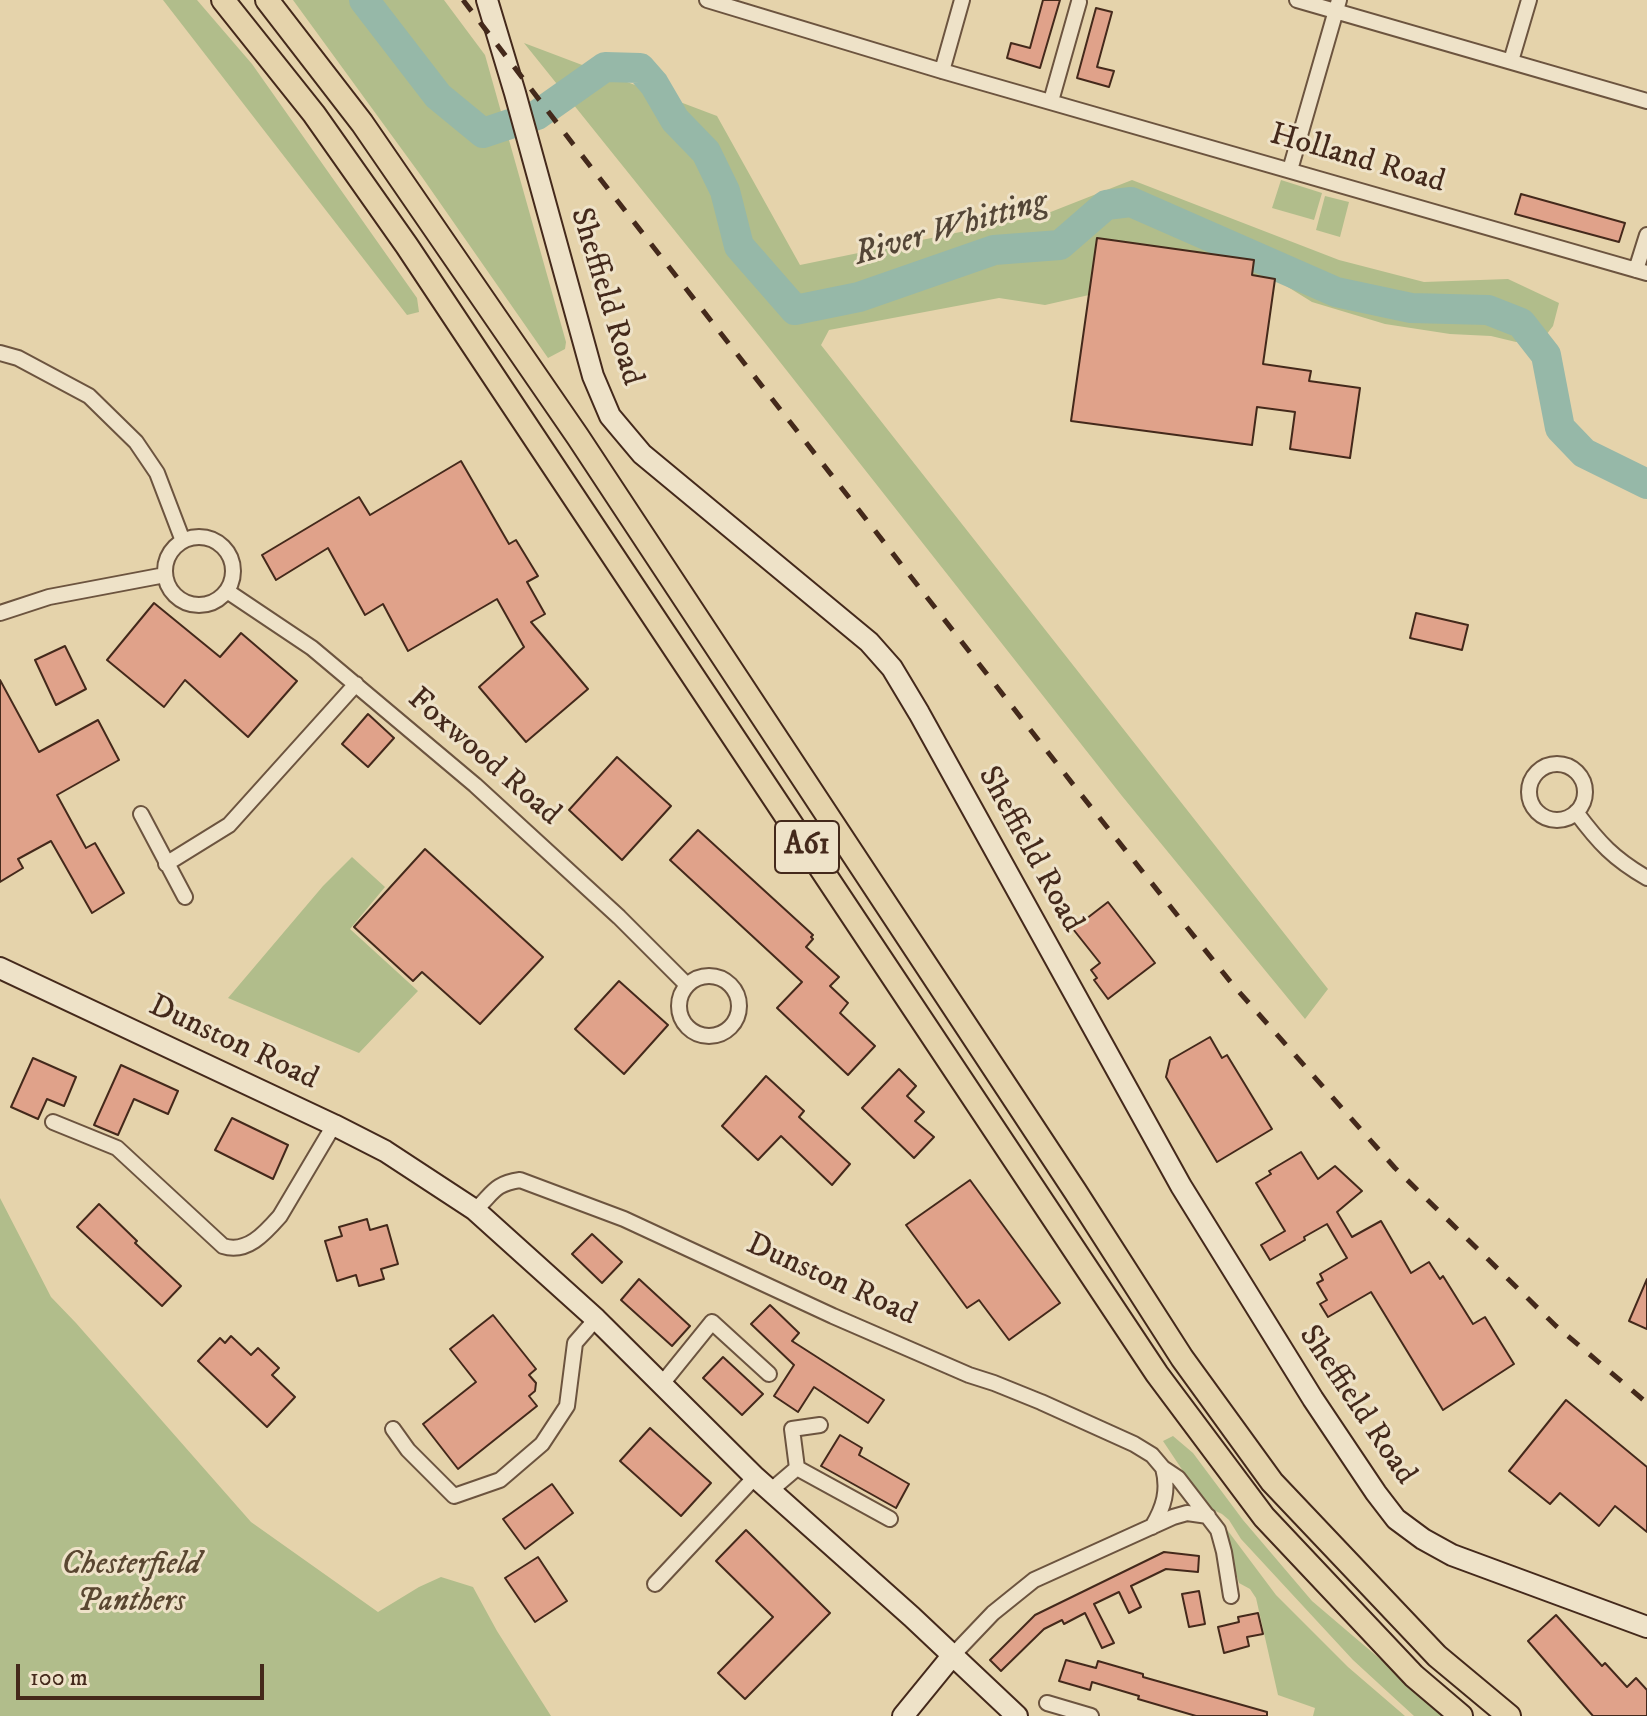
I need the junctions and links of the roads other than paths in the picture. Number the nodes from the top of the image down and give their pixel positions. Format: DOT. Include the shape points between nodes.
graph roads {
  1 [pos="223,0"];
  2 [pos="267,0"];
  3 [pos="487,0"];
  4 [pos="707,0"];
  5 [pos="962,0"];
  6 [pos="1297,0"];
  7 [pos="1529,0"];
  8 [pos="1079,2"];
  9 [pos="728,3"];
  10 [pos="1337,6"];
  11 [pos="1511,61"];
  12 [pos="942,71"];
  13 [pos="1051,101"];
  14 [pos="1647,101"];
  15 [pos="1290,170"];
  16 [pos="1647,235"];
  17 [pos="1642,272"];
  18 [pos="0,353"];
  19 [pos="183,541"];
  20 [pos="165,575"];
  21 [pos="227,591"];
  22 [pos="0,613"];
  23 [pos="356,684"];
  24 [pos="1576,812"];
  25 [pos="141,814"];
  26 [pos="166,864"];
  27 [pos="1647,878"];
  28 [pos="185,897"];
  29 [pos="0,968"];
  30 [pos="687,985"];
  31 [pos="53,1122"];
  32 [pos="334,1125"];
  33 [pos="475,1210"];
  34 [pos="596,1319"];
  35 [pos="769,1374"];
  36 [pos="661,1385"];
  37 [pos="820,1425"];
  38 [pos="393,1429"];
  39 [pos="797,1468"];
  40 [pos="1163,1468"];
  41 [pos="763,1484"];
  42 [pos="1208,1516"];
  43 [pos="890,1519"];
  44 [pos="1152,1527"];
  45 [pos="655,1584"];
  46 [pos="1231,1596"];
  47 [pos="1647,1627"];
  48 [pos="952,1656"];
  49 [pos="1047,1703"];
  50 [pos="903,1716"];
  51 [pos="1017,1716"];
  52 [pos="1091,1716"];
  53 [pos="1461,1716"];
  54 [pos="1509,1716"];
  1 -- 53 [label="highway, A61" via="314,114 407,246 1157,1374 1264,1517 1414,1676"];
  2 -- 54 [label="highway, A61" via="362,123 578,437 1182,1358 1272,1482 1437,1656"];
  3 -- 47 [label="main road, Sheffield Road" via="578,326 610,416 642,454 869,642 892,668 1181,1186 1376,1493 1396,1519 1452,1555"];
  4 -- 9 [label="street, Holland Road"];
  5 -- 12 [label="street"];
  6 -- 10 [label="street"];
  7 -- 11 [label="street"];
  8 -- 13 [label="street"];
  9 -- 12 [label="street, Holland Road"];
  10 -- 11 [label="street"];
  10 -- 15 [label="street"];
  11 -- 14 [label="street"];
  12 -- 13 [label="street, Holland Road"];
  13 -- 15 [label="street, Holland Road"];
  15 -- 17 [label="street, Holland Road"];
  16 -- 17 [label="street"];
  18 -- 19 [label="street" via="89,396 136,442 157,473"];
  19 -- 20 [label="street" via="169,555"];
  19 -- 21 [label="street" via="201,537 226,550 234,570"];
  20 -- 21 [label="street" via="175,595 196,605 208,604"];
  20 -- 22 [label="street" via="49,597"];
  21 -- 23 [label="street, Foxwood Road"];
  23 -- 26 [label="street" via="229,825"];
  23 -- 30 [label="street, Foxwood Road" via="475,785"];
  24 -- 24 [label="street" via="1554,820 1534,809 1528,791 1538,770 1558,764 1579,774 1585,794"];
  24 -- 27 [label="street" via="1613,856"];
  25 -- 26 [label="street"];
  26 -- 28 [label="street"];
  29 -- 32 [label="main road, Dunston Road"];
  30 -- 30 [label="street" via="715,976 732,986 739,1005 732,1024 717,1035 690,1029 679,1013"];
  31 -- 32 [label="street" via="117,1148 231,1248 251,1243 270,1228"];
  32 -- 33 [label="main road, Dunston Road" via="385,1151"];
  33 -- 34 [label="main road, Dunston Road"];
  33 -- 40 [label="street, Dunston Road" via="505,1182 520,1180 624,1219 833,1316 1041,1402 1152,1455"];
  34 -- 36 [label="main road, Dunston Road"];
  34 -- 38 [label="street" via="575,1343 567,1406 542,1444 500,1480 454,1496"];
  35 -- 36 [label="street" via="712,1322"];
  36 -- 41 [label="main road, Dunston Road"];
  37 -- 39 [label="street" via="792,1429"];
  39 -- 41 [label="street"];
  39 -- 43 [label="street"];
  40 -- 42 [label="street, Dunston Road" via="1178,1478"];
  40 -- 44 [label="street" via="1165,1502"];
  41 -- 45 [label="street"];
  41 -- 48 [label="main road, Dunston Road"];
  42 -- 44 [label="street" via="1187,1513"];
  42 -- 46 [label="street, Dunston Road" via="1218,1530"];
  44 -- 48 [label="street" via="1034,1580"];
  48 -- 50 [label="main road"];
  48 -- 51 [label="main road, Dunston Road"];
  49 -- 52 [label="street"];
}
